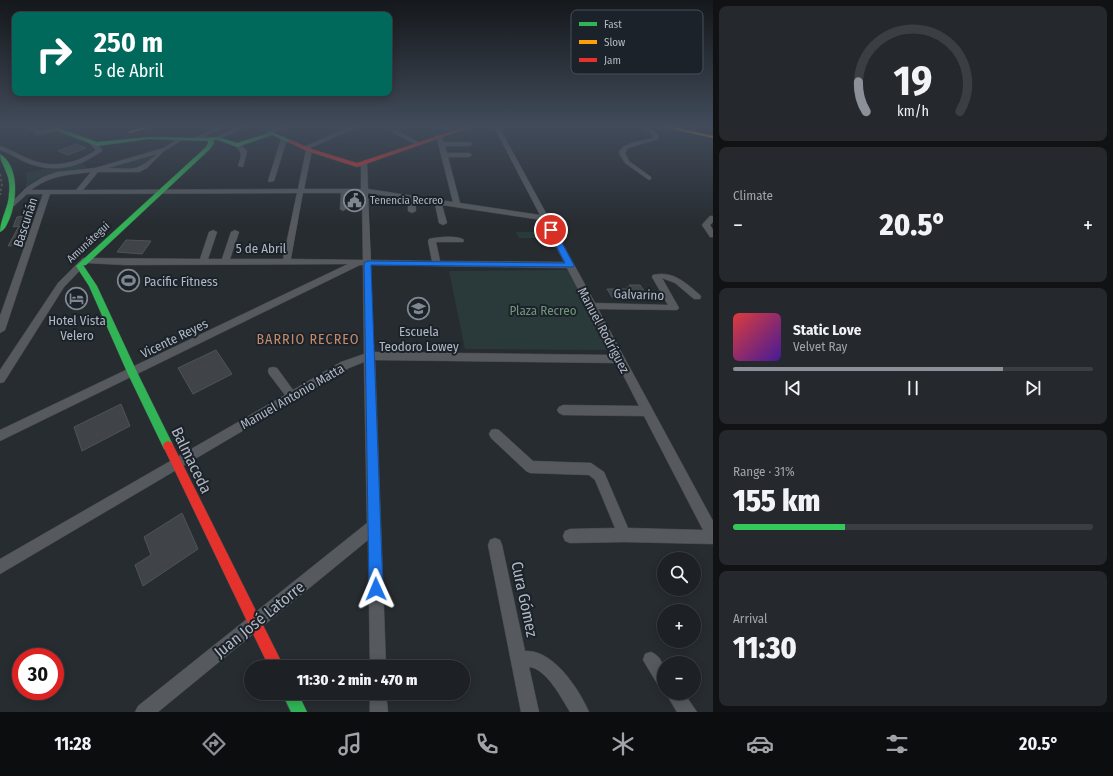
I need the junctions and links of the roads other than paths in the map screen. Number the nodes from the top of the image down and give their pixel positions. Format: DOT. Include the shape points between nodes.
graph roads {
  1 [pos="2,158"];
  2 [pos="24,158"];
  3 [pos="87,158"];
  4 [pos="135,158"];
  5 [pos="155,158"];
  6 [pos="197,158"];
  7 [pos="243,158"];
  8 [pos="279,158"];
  9 [pos="305,158"];
  10 [pos="334,158"];
  11 [pos="378,158"];
  12 [pos="445,158"];
  13 [pos="514,158"];
  14 [pos="625,158"];
  15 [pos="364,163"];
  16 [pos="240,166"];
  17 [pos="96,170"];
  18 [pos="649,178"];
  19 [pos="271,182"];
  20 [pos="49,191"];
  21 [pos="78,191"];
  22 [pos="162,191"];
  23 [pos="26,192"];
  24 [pos="300,192"];
  25 [pos="344,192"];
  26 [pos="365,192"];
  27 [pos="411,198"];
  28 [pos="438,202"];
  29 [pos="12,205"];
  30 [pos="457,205"];
  31 [pos="343,209"];
  32 [pos="412,211"];
  33 [pos="545,218"];
  34 [pos="713,218"];
  35 [pos="443,223"];
  36 [pos="0,230"];
  37 [pos="213,232"];
  38 [pos="235,232"];
  39 [pos="713,235"];
  40 [pos="460,240"];
  41 [pos="203,261"];
  42 [pos="225,261"];
  43 [pos="286,261"];
  44 [pos="83,263"];
  45 [pos="363,263"];
  46 [pos="437,264"];
  47 [pos="570,265"];
  48 [pos="696,297"];
  49 [pos="591,306"];
  50 [pos="0,330"];
  51 [pos="370,356"];
  52 [pos="620,359"];
  53 [pos="273,371"];
  54 [pos="132,372"];
  55 [pos="0,379"];
  56 [pos="292,396"];
  57 [pos="563,410"];
  58 [pos="647,410"];
  59 [pos="496,434"];
  60 [pos="0,436"];
  61 [pos="177,463"];
  62 [pos="374,526"];
  63 [pos="624,535"];
  64 [pos="570,536"];
  65 [pos="713,536"];
  66 [pos="495,545"];
  67 [pos="0,568"];
  68 [pos="256,623"];
  69 [pos="274,660"];
  70 [pos="378,660"];
  71 [pos="519,660"];
  72 [pos="651,660"];
  73 [pos="657,669"];
  74 [pos="293,700"];
  75 [pos="378,700"];
  76 [pos="679,700"];
  77 [pos="144,712"];
  78 [pos="299,712"];
  79 [pos="379,712"];
  80 [pos="530,712"];
  81 [pos="580,712"];
  82 [pos="688,712"];
  1 -- 29 [label="street" via="10,176"];
  2 -- 3 [label="street" via="47,167"];
  4 -- 17 [label="street"];
  5 -- 17 [label="street" via="140,170"];
  6 -- 22 [label="street, Amunátegui"];
  7 -- 16 [label="street"];
  8 -- 19 [label="street"];
  9 -- 24 [label="street"];
  10 -- 15 [label="street" via="353,165"];
  11 -- 15 [label="street"];
  12 -- 30 [label="street"];
  13 -- 33 [label="street, Manuel Rodríguez"];
  14 -- 18 [label="street"];
  15 -- 26 [label="street"];
  17 -- 21 [label="street"];
  17 -- 23 [label="street" via="51,176 33,184"];
  20 -- 21 [label="street"];
  20 -- 23 [label="street"];
  20 -- 50 [label="street, Bascuñán"];
  21 -- 22 [label="street"];
  22 -- 24 [label="street"];
  22 -- 44 [label="street, Amunátegui"];
  23 -- 29 [label="street"];
  24 -- 25 [label="street"];
  24 -- 43 [label="street"];
  25 -- 26 [label="street"];
  25 -- 31 [label="street"];
  26 -- 27 [label="street"];
  26 -- 45 [label="street"];
  27 -- 28 [label="street"];
  27 -- 32 [label="street"];
  28 -- 30 [label="street"];
  28 -- 35 [label="street"];
  29 -- 36 [label="street"];
  30 -- 33 [label="street"];
  33 -- 47 [label="street, Manuel Rodríguez"];
  34 -- 39 [label="street" via="706,225"];
  37 -- 41 [label="street"];
  38 -- 42 [label="street"];
  40 -- 46 [label="street" via="432,241"];
  41 -- 42 [label="street, 5 de Abril"];
  41 -- 44 [label="street, 5 de Abril"];
  42 -- 43 [label="street, 5 de Abril"];
  43 -- 45 [label="street, 5 de Abril"];
  44 -- 54 [label="street, Balmaceda"];
  44 -- 55 [label="street, Amunátegui" via="61,285"];
  45 -- 46 [label="street, 5 de Abril"];
  45 -- 51 [label="street"];
  45 -- 54 [label="street, Vicente Reyes"];
  46 -- 47 [label="street, 5 de Abril"];
  47 -- 49 [label="street, Manuel Rodríguez"];
  48 -- 49 [label="street, Galvarino" via="677,280 660,275 656,276 674,308"];
  49 -- 52 [label="street, Manuel Rodríguez"];
  51 -- 52 [label="street, Manuel Antonio Matta"];
  51 -- 56 [label="street, Manuel Antonio Matta" via="345,365"];
  51 -- 62 [label="street"];
  52 -- 58 [label="street, Manuel Rodríguez"];
  53 -- 56 [label="street"];
  54 -- 60 [label="street, Vicente Reyes"];
  54 -- 61 [label="street, Balmaceda"];
  56 -- 61 [label="street, Manuel Antonio Matta"];
  57 -- 58 [label="street"];
  58 -- 65 [label="street, Manuel Rodríguez"];
  59 -- 63 [label="street" via="530,467 591,468 596,471"];
  61 -- 67 [label="street, Manuel Antonio Matta"];
  61 -- 68 [label="street, Balmaceda"];
  62 -- 68 [label="street, Juan José Latorre"];
  62 -- 70 [label="street"];
  63 -- 64 [label="street"];
  63 -- 65 [label="street"];
  66 -- 71 [label="street, Cura Gómez"];
  68 -- 69 [label="street, Balmaceda"];
  68 -- 77 [label="street, Juan José Latorre"];
  71 -- 80 [label="street"];
  71 -- 81 [label="street" via="534,660 548,668 568,692"];
  72 -- 73 [label="street"];
  74 -- 78 [label="street"];
  75 -- 79 [label="street"];
  76 -- 82 [label="street"];
}
